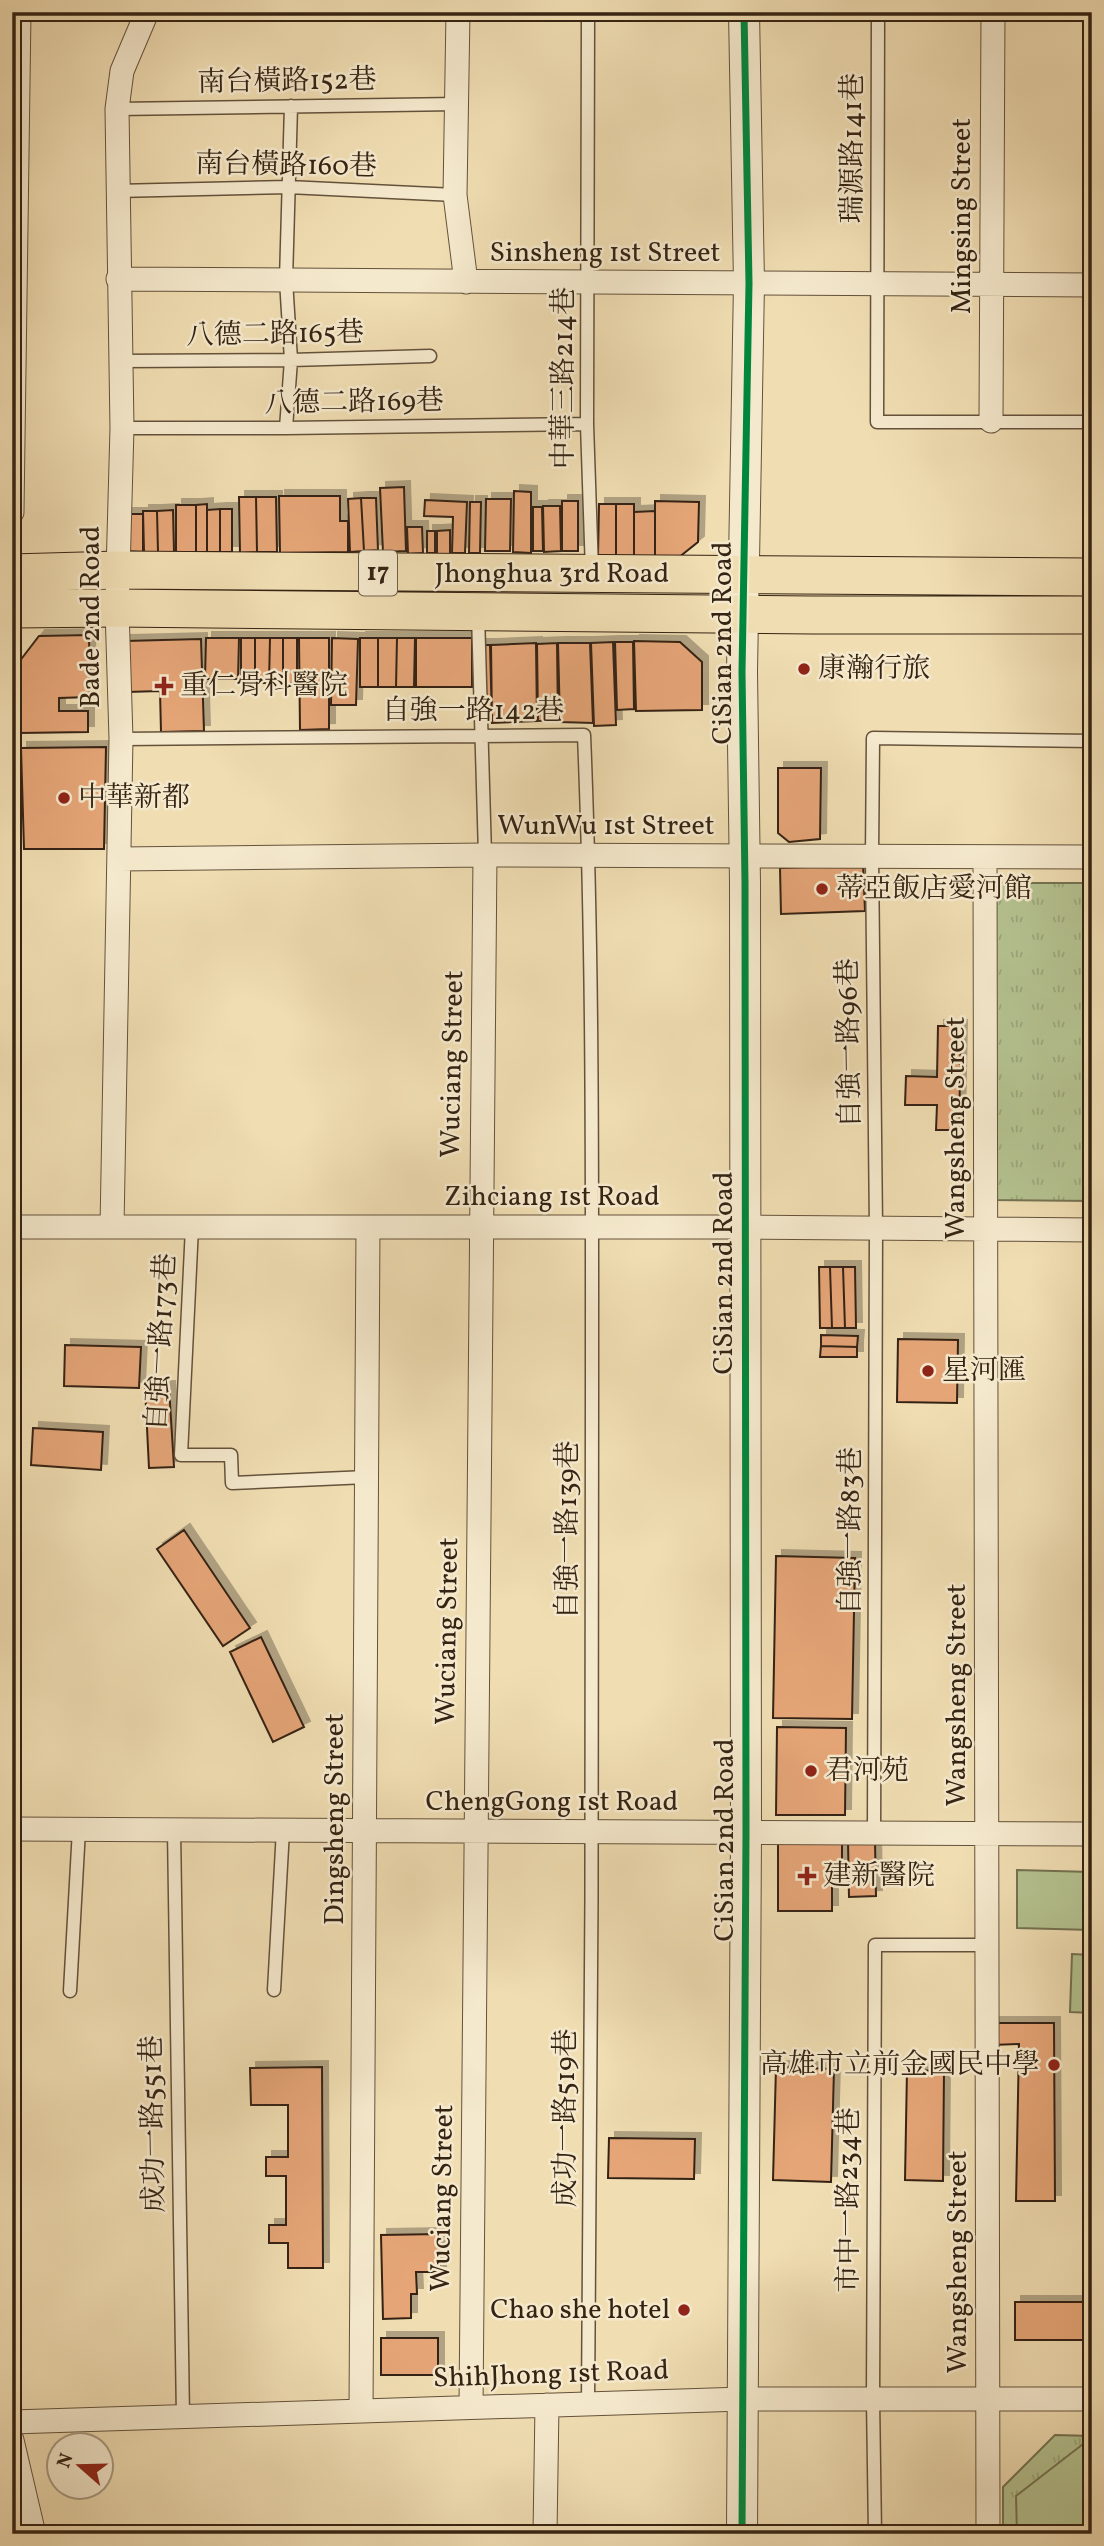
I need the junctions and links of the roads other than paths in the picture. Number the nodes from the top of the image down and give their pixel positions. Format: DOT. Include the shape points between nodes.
graph roads {
  1 [pos="19,12"];
  2 [pos="147,12"];
  3 [pos="458,12"];
  4 [pos="588,12"];
  5 [pos="744,12"];
  6 [pos="878,12"];
  7 [pos="993,12"];
  8 [pos="457,104"];
  9 [pos="291,106"];
  10 [pos="117,109"];
  11 [pos="288,187"];
  12 [pos="116,191"];
  13 [pos="455,195"];
  14 [pos="118,279"];
  15 [pos="286,280"];
  16 [pos="466,282"];
  17 [pos="587,282"];
  18 [pos="749,283"];
  19 [pos="877,284"];
  20 [pos="991,285"];
  21 [pos="1092,285"];
  22 [pos="430,356"];
  23 [pos="291,360"];
  24 [pos="120,361"];
  25 [pos="992,421"];
  26 [pos="1092,422"];
  27 [pos="587,424"];
  28 [pos="122,428"];
  29 [pos="286,428"];
  30 [pos="12,512"];
  31 [pos="118,570"];
  32 [pos="12,573"];
  33 [pos="744,574"];
  34 [pos="592,575"];
  35 [pos="1092,577"];
  36 [pos="117,608"];
  37 [pos="12,610"];
  38 [pos="478,610"];
  39 [pos="744,614"];
  40 [pos="1092,615"];
  41 [pos="482,735"];
  42 [pos="121,739"];
  43 [pos="1092,741"];
  44 [pos="485,855"];
  45 [pos="589,855"];
  46 [pos="745,856"];
  47 [pos="872,857"];
  48 [pos="985,857"];
  49 [pos="1092,857"];
  50 [pos="120,859"];
  51 [pos="12,1227"];
  52 [pos="112,1227"];
  53 [pos="192,1227"];
  54 [pos="368,1227"];
  55 [pos="481,1227"];
  56 [pos="592,1227"];
  57 [pos="744,1227"];
  58 [pos="876,1228"];
  59 [pos="985,1229"];
  60 [pos="1092,1230"];
  61 [pos="367,1477"];
  62 [pos="12,1829"];
  63 [pos="79,1829"];
  64 [pos="174,1830"];
  65 [pos="284,1830"];
  66 [pos="364,1831"];
  67 [pos="476,1831"];
  68 [pos="593,1832"];
  69 [pos="746,1833"];
  70 [pos="874,1834"];
  71 [pos="987,1834"];
  72 [pos="1092,1835"];
  73 [pos="987,1945"];
  74 [pos="274,1990"];
  75 [pos="70,1991"];
  76 [pos="743,2399"];
  77 [pos="873,2399"];
  78 [pos="988,2399"];
  79 [pos="1092,2399"];
  80 [pos="588,2404"];
  81 [pos="547,2405"];
  82 [pos="471,2407"];
  83 [pos="360,2411"];
  84 [pos="183,2417"];
  85 [pos="12,2422"];
  86 [pos="12,2441"];
  87 [pos="34,2534"];
  88 [pos="545,2534"];
  89 [pos="742,2534"];
  90 [pos="875,2534"];
  91 [pos="988,2534"];
  1 -- 30 [label="street"];
  2 -- 10 [label="street, Bade 2nd Road" via="122,71"];
  3 -- 8 [label="street"];
  4 -- 17 [label="lane, 中華三路214巷"];
  5 -- 18 [label="street, CiSian 2nd Road"];
  6 -- 19 [label="lane, 瑞源路141巷"];
  7 -- 20 [label="street, Mingsing Street"];
  8 -- 9 [label="lane, 南台橫路152巷"];
  8 -- 13 [label="street"];
  9 -- 10 [label="lane, 南台橫路152巷"];
  9 -- 11 [label="lane"];
  10 -- 12 [label="street, Bade 2nd Road"];
  11 -- 12 [label="lane, 南台橫路160巷"];
  11 -- 13 [label="lane, 南台橫路160巷"];
  11 -- 15 [label="lane"];
  12 -- 14 [label="street, Bade 2nd Road"];
  13 -- 16 [label="street"];
  14 -- 15 [label="street, Sinsheng 1st Street"];
  14 -- 24 [label="street, Bade 2nd Road"];
  15 -- 16 [label="street, Sinsheng 1st Street"];
  15 -- 23 [label="lane"];
  16 -- 17 [label="street, Sinsheng 1st Street"];
  17 -- 18 [label="street, Sinsheng 1st Street"];
  17 -- 27 [label="lane, 中華三路214巷"];
  18 -- 19 [label="street, Sinsheng 1st Street"];
  18 -- 33 [label="street, CiSian 2nd Road"];
  19 -- 20 [label="street, Sinsheng 1st Street"];
  19 -- 25 [label="lane, 瑞源路141巷" via="877,422"];
  20 -- 21 [label="street, Sinsheng 1st Street"];
  20 -- 25 [label="street, Mingsing Street"];
  22 -- 23 [label="lane, 八德二路165巷"];
  23 -- 24 [label="lane, 八德二路165巷"];
  23 -- 29 [label="lane"];
  24 -- 28 [label="street, Bade 2nd Road"];
  25 -- 26 [label="lane"];
  27 -- 29 [label="lane, 八德二路169巷"];
  27 -- 34 [label="lane, 中華三路214巷"];
  28 -- 29 [label="lane, 八德二路169巷"];
  28 -- 31 [label="street, Bade 2nd Road"];
  31 -- 32 [label="main road, Jhonghua 3rd Road / 17"];
  31 -- 34 [label="main road, Jhonghua 3rd Road / 17"];
  31 -- 36 [label="street, Bade 2nd Road"];
  33 -- 34 [label="main road, Jhonghua 3rd Road / 17"];
  33 -- 35 [label="main road, Jhonghua 3rd Road / 17"];
  33 -- 39 [label="street, CiSian 2nd Road"];
  36 -- 37 [label="main road, Jhonghua 3rd Road / 17"];
  36 -- 38 [label="main road, Jhonghua 3rd Road / 17"];
  36 -- 42 [label="street, Bade 2nd Road"];
  38 -- 39 [label="main road, Jhonghua 3rd Road / 17"];
  38 -- 41 [label="lane"];
  39 -- 40 [label="main road, Jhonghua 3rd Road / 17"];
  39 -- 46 [label="street, CiSian 2nd Road"];
  41 -- 42 [label="lane, 自強一路142巷"];
  41 -- 44 [label="lane"];
  41 -- 45 [label="lane, 自強一路142巷" via="584,735"];
  42 -- 50 [label="street, Bade 2nd Road"];
  43 -- 47 [label="lane, 自強一路96巷" via="873,738"];
  44 -- 45 [label="street, WunWu 1st Street"];
  44 -- 50 [label="street, WunWu 1st Street"];
  44 -- 55 [label="street, Wuciang Street"];
  45 -- 46 [label="street, WunWu 1st Street"];
  45 -- 56 [label="lane, 自強一路142巷"];
  46 -- 47 [label="street, WunWu 1st Street"];
  46 -- 57 [label="street, CiSian 2nd Road"];
  47 -- 48 [label="street, WunWu 1st Street"];
  47 -- 58 [label="lane, 自強一路96巷"];
  48 -- 49 [label="street, WunWu 1st Street"];
  48 -- 59 [label="street, Wangsheng Street"];
  50 -- 52 [label="street, Bade 2nd Road"];
  51 -- 52 [label="street, Zihciang 1st Road"];
  52 -- 53 [label="street, Zihciang 1st Road"];
  53 -- 54 [label="street, Zihciang 1st Road"];
  53 -- 61 [label="lane, 自強一路173巷" via="181,1455 232,1455 232,1483"];
  54 -- 55 [label="street, Zihciang 1st Road"];
  54 -- 61 [label="street, Dingsheng Street"];
  55 -- 56 [label="street, Zihciang 1st Road"];
  55 -- 67 [label="street, Wuciang Street"];
  56 -- 57 [label="street, Zihciang 1st Road"];
  56 -- 68 [label="lane, 自強一路139巷"];
  57 -- 58 [label="street, Zihciang 1st Road"];
  57 -- 69 [label="street, CiSian 2nd Road"];
  58 -- 59 [label="street, Zihciang 1st Road"];
  58 -- 70 [label="lane, 自強一路83巷"];
  59 -- 60 [label="street, Zihciang 1st Road"];
  59 -- 71 [label="street, Wangsheng Street"];
  61 -- 66 [label="street, Dingsheng Street"];
  62 -- 63 [label="street, ChengGong 1st Road"];
  63 -- 64 [label="street, ChengGong 1st Road"];
  63 -- 75 [label="lane"];
  64 -- 65 [label="street, ChengGong 1st Road"];
  64 -- 84 [label="lane, 成功一路551巷"];
  65 -- 66 [label="street, ChengGong 1st Road"];
  65 -- 74 [label="lane"];
  66 -- 67 [label="street, ChengGong 1st Road"];
  66 -- 83 [label="street, Dingsheng Street"];
  67 -- 68 [label="street, ChengGong 1st Road"];
  67 -- 82 [label="street, Wuciang Street"];
  68 -- 69 [label="street, ChengGong 1st Road"];
  68 -- 80 [label="lane, 成功一路519巷"];
  69 -- 70 [label="street, ChengGong 1st Road"];
  69 -- 76 [label="street, CiSian 2nd Road"];
  70 -- 71 [label="street, ChengGong 1st Road"];
  71 -- 72 [label="street, ChengGong 1st Road"];
  71 -- 73 [label="street, Wangsheng Street"];
  73 -- 77 [label="lane, 市中一路234巷" via="875,1945"];
  73 -- 78 [label="street, Wangsheng Street"];
  76 -- 77 [label="street, ShihJhong 1st Road"];
  76 -- 80 [label="street, ShihJhong 1st Road"];
  76 -- 89 [label="street, CiSian 2nd Road"];
  77 -- 78 [label="street, ShihJhong 1st Road"];
  77 -- 90 [label="lane"];
  78 -- 79 [label="street, ShihJhong 1st Road"];
  78 -- 91 [label="street, Wangsheng Street"];
  80 -- 81 [label="street, ShihJhong 1st Road"];
  81 -- 82 [label="street, ShihJhong 1st Road"];
  81 -- 88 [label="street"];
  82 -- 83 [label="street, ShihJhong 1st Road"];
  83 -- 84 [label="street, ShihJhong 1st Road"];
  84 -- 85 [label="street, ShihJhong 1st Road"];
  86 -- 87 [label="street"];
}
